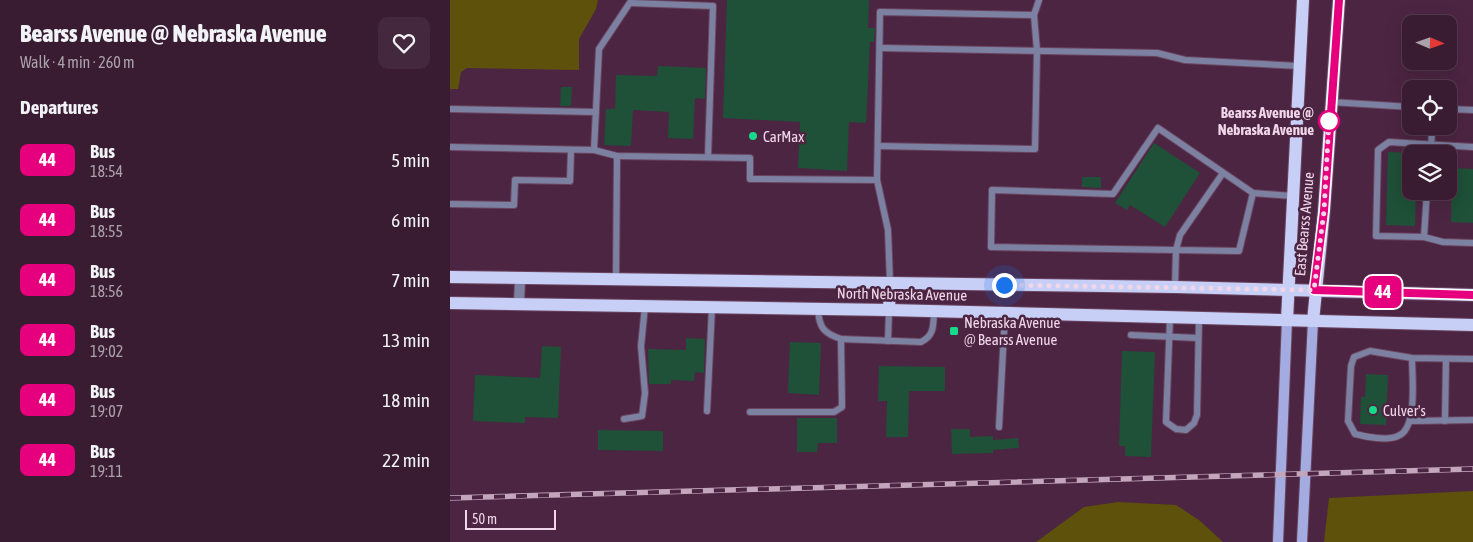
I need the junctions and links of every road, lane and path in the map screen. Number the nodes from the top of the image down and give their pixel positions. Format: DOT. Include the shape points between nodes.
graph roads {
  1 [pos="1039,0"];
  2 [pos="1302,0"];
  3 [pos="1339,0"];
  4 [pos="631,2"];
  5 [pos="1034,15"];
  6 [pos="880,48"];
  7 [pos="1037,51"];
  8 [pos="1299,66"];
  9 [pos="1330,102"];
  10 [pos="1402,106"];
  11 [pos="450,109"];
  12 [pos="1457,109"];
  13 [pos="1473,110"];
  14 [pos="596,112"];
  15 [pos="1432,135"];
  16 [pos="1431,145"];
  17 [pos="878,146"];
  18 [pos="1457,146"];
  19 [pos="450,147"];
  20 [pos="1473,147"];
  21 [pos="571,150"];
  22 [pos="594,150"];
  23 [pos="617,156"];
  24 [pos="708,157"];
  25 [pos="1223,172"];
  26 [pos="877,180"];
  27 [pos="1253,193"];
  28 [pos="1292,196"];
  29 [pos="1427,200"];
  30 [pos="450,204"];
  31 [pos="1424,237"];
  32 [pos="1473,243"];
  33 [pos="1176,250"];
  34 [pos="450,277"];
  35 [pos="520,278"];
  36 [pos="616,280"];
  37 [pos="890,285"];
  38 [pos="1175,287"];
  39 [pos="1287,289"];
  40 [pos="1314,290"];
  41 [pos="1473,295"];
  42 [pos="450,303"];
  43 [pos="519,304"];
  44 [pos="645,306"];
  45 [pos="712,307"];
  46 [pos="818,309"];
  47 [pos="890,310"];
  48 [pos="934,311"];
  49 [pos="1005,313"];
  50 [pos="1170,317"];
  51 [pos="1199,318"];
  52 [pos="1287,320"];
  53 [pos="1313,321"];
  54 [pos="1473,325"];
  55 [pos="1131,335"];
  56 [pos="1169,337"];
  57 [pos="1198,338"];
  58 [pos="841,339"];
  59 [pos="888,341"];
  60 [pos="1412,358"];
  61 [pos="1446,358"];
  62 [pos="1473,359"];
  63 [pos="707,411"];
  64 [pos="750,412"];
  65 [pos="624,419"];
  66 [pos="1445,420"];
  67 [pos="1473,420"];
  68 [pos="1411,421"];
  69 [pos="1000,427"];
  70 [pos="1278,542"];
  71 [pos="1302,542"];
  1 -- 5 [label="lane"];
  2 -- 8 [label="main road, East Bearss Avenue"];
  3 -- 9 [label="main road, East Bearss Avenue"];
  4 -- 14 [label="lane" via="599,49"];
  4 -- 24 [label="lane" via="713,6"];
  5 -- 6 [label="lane" via="880,12"];
  5 -- 7 [label="lane"];
  6 -- 7 [label="lane"];
  6 -- 17 [label="lane"];
  7 -- 8 [label="lane" via="1157,53 1184,60"];
  7 -- 17 [label="lane" via="1035,149"];
  8 -- 28 [label="main road, East Bearss Avenue"];
  9 -- 10 [label="lane"];
  9 -- 40 [label="main road, East Bearss Avenue" via="1324,211"];
  11 -- 14 [label="lane"];
  12 -- 13 [label="lane"];
  14 -- 22 [label="lane"];
  15 -- 16 [label="lane"];
  16 -- 31 [label="lane" via="1389,142 1378,150 1376,236"];
  17 -- 26 [label="lane"];
  18 -- 20 [label="lane"];
  19 -- 21 [label="lane"];
  21 -- 22 [label="lane"];
  21 -- 30 [label="lane" via="570,182 514,180 514,206"];
  22 -- 23 [label="lane"];
  23 -- 24 [label="lane"];
  23 -- 36 [label="lane"];
  24 -- 26 [label="lane" via="750,158 750,179"];
  25 -- 27 [label="lane"];
  25 -- 33 [label="lane" via="1180,234"];
  25 -- 33 [label="lane" via="1158,128 1112,194 992,190 991,247"];
  26 -- 37 [label="lane" via="888,230"];
  27 -- 28 [label="lane"];
  27 -- 33 [label="lane" via="1239,251"];
  28 -- 39 [label="main road, East Bearss Avenue"];
  29 -- 31 [label="lane"];
  31 -- 32 [label="lane" via="1443,242"];
  33 -- 38 [label="lane"];
  34 -- 35 [label="main road, North Nebraska Avenue"];
  35 -- 36 [label="main road, North Nebraska Avenue"];
  35 -- 43 [label="street"];
  36 -- 37 [label="main road, North Nebraska Avenue"];
  37 -- 38 [label="main road, North Nebraska Avenue"];
  37 -- 47 [label="main road"];
  38 -- 39 [label="main road, North Nebraska Avenue"];
  39 -- 40 [label="main road, North Nebraska Avenue"];
  39 -- 52 [label="main road, East Bearss Avenue"];
  40 -- 41 [label="main road, North Nebraska Avenue"];
  40 -- 53 [label="main road, East Bearss Avenue"];
  42 -- 43 [label="main road, North Nebraska Avenue"];
  43 -- 44 [label="main road, North Nebraska Avenue"];
  44 -- 45 [label="main road, North Nebraska Avenue"];
  44 -- 65 [label="lane" via="641,346 645,393 642,416"];
  45 -- 46 [label="main road, North Nebraska Avenue"];
  45 -- 63 [label="lane"];
  46 -- 47 [label="main road, North Nebraska Avenue"];
  46 -- 58 [label="lane" via="819,325 826,334"];
  47 -- 48 [label="main road, North Nebraska Avenue"];
  47 -- 59 [label="lane"];
  48 -- 49 [label="main road, North Nebraska Avenue"];
  48 -- 59 [label="lane" via="933,333 929,339 921,342"];
  49 -- 50 [label="main road, North Nebraska Avenue"];
  49 -- 69 [label="lane"];
  50 -- 51 [label="main road, North Nebraska Avenue"];
  50 -- 56 [label="lane"];
  51 -- 52 [label="main road, North Nebraska Avenue"];
  51 -- 57 [label="lane"];
  52 -- 53 [label="main road, North Nebraska Avenue"];
  52 -- 70 [label="main road, East Bearss Avenue"];
  53 -- 54 [label="main road, North Nebraska Avenue"];
  53 -- 71 [label="main road, East Bearss Avenue"];
  55 -- 56 [label="lane"];
  56 -- 57 [label="lane"];
  56 -- 57 [label="lane" via="1166,422 1176,429 1186,430 1194,423 1196,415"];
  58 -- 59 [label="lane"];
  58 -- 64 [label="lane" via="842,407 834,412"];
  60 -- 61 [label="lane"];
  60 -- 68 [label="lane"];
  60 -- 68 [label="lane" via="1370,351 1354,357 1348,421 1355,434 1397,437 1404,433"];
  61 -- 62 [label="lane"];
  61 -- 66 [label="lane"];
  66 -- 67 [label="lane"];
  66 -- 68 [label="lane"];
}
